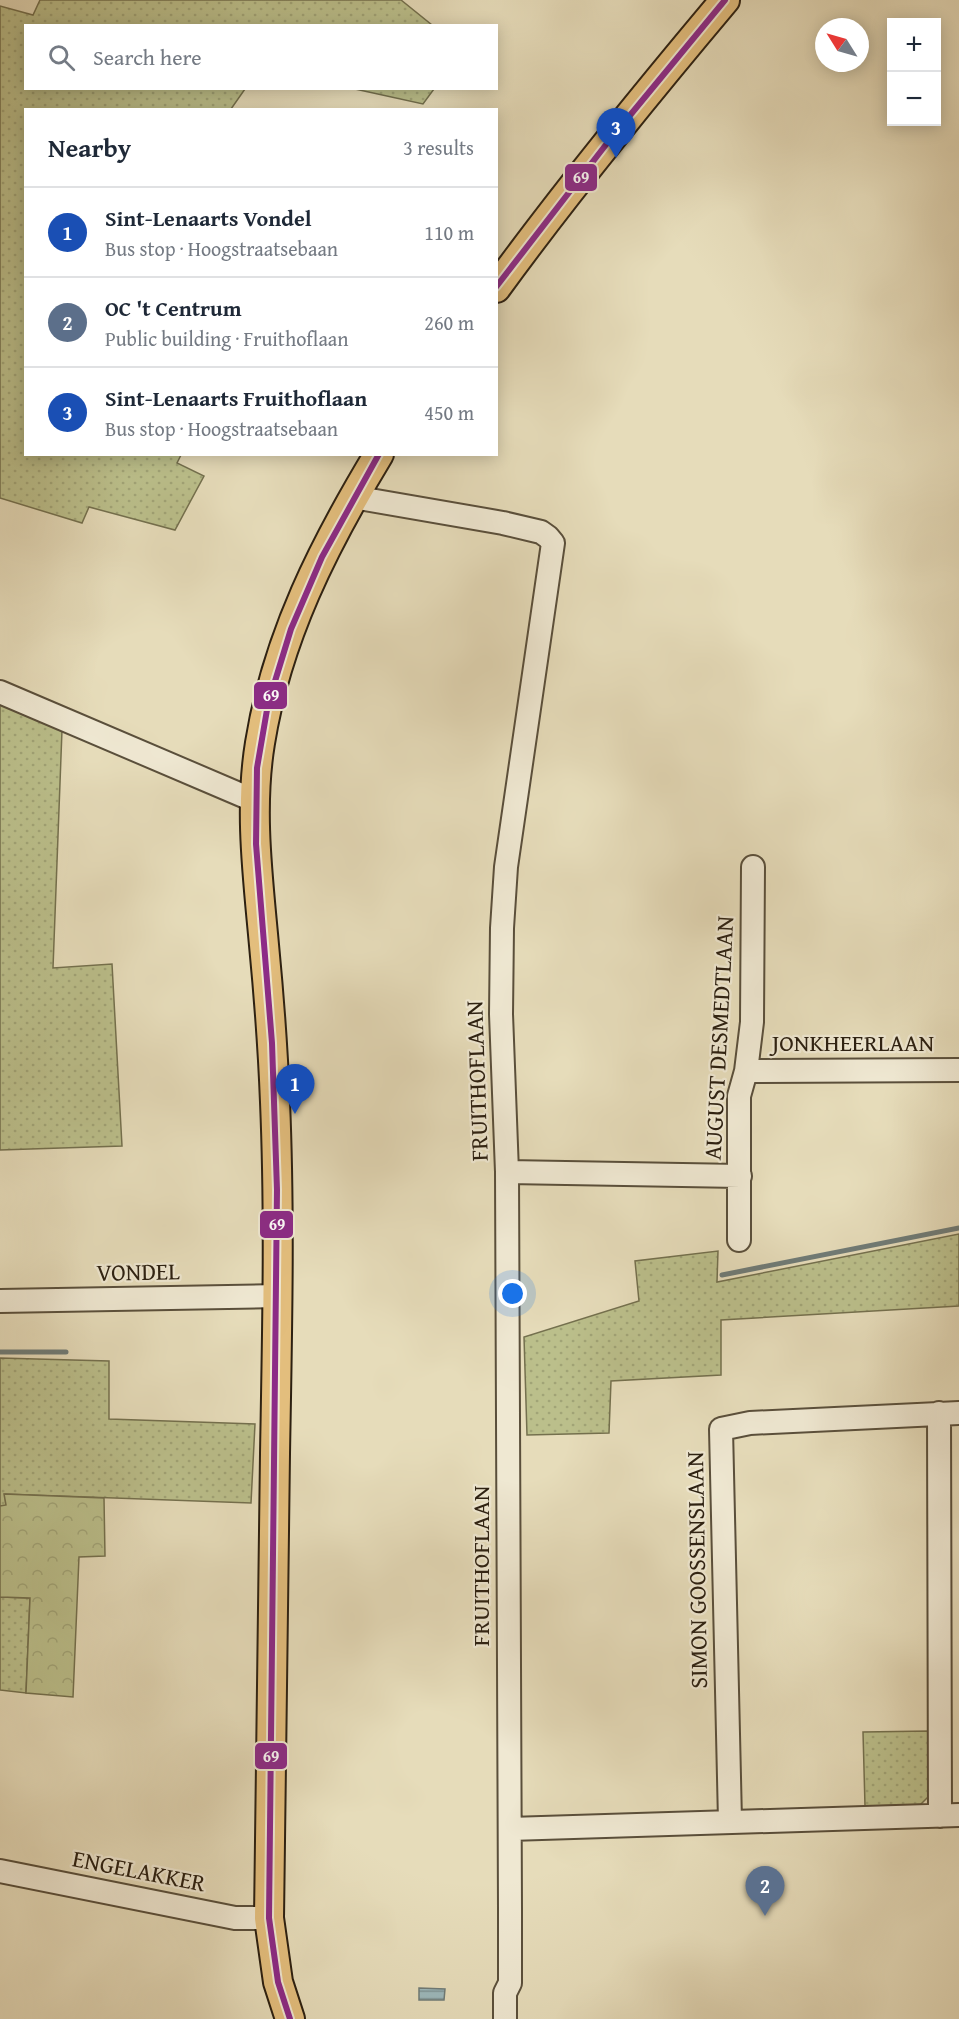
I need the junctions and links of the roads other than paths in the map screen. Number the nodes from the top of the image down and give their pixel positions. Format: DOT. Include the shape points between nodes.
graph roads {
  1 [pos="725,0"];
  2 [pos="498,285"];
  3 [pos="378,456"];
  4 [pos="353,497"];
  5 [pos="0,692"];
  6 [pos="255,799"];
  7 [pos="753,867"];
  8 [pos="959,1070"];
  9 [pos="746,1071"];
  10 [pos="507,1172"];
  11 [pos="740,1176"];
  12 [pos="739,1240"];
  13 [pos="277,1296"];
  14 [pos="0,1301"];
  15 [pos="949,1413"];
  16 [pos="950,1816"];
  17 [pos="730,1821"];
  18 [pos="510,1829"];
  19 [pos="0,1870"];
  20 [pos="268,1918"];
  21 [pos="290,2019"];
  22 [pos="505,2019"];
  1 -- 2 [label="main road" via="544,222"];
  3 -- 4 [label="main road"];
  4 -- 6 [label="main road" via="296,612 269,701"];
  4 -- 10 [label="street, FRUITHOFLAAN" via="503,523 541,532 553,543 506,867 501,1014"];
  5 -- 6 [label="street"];
  6 -- 13 [label="main road" via="257,879 275,1101"];
  7 -- 9 [label="street, AUGUST DESMEDTLAAN" via="752,1022"];
  8 -- 9 [label="street, JONKHEERLAAN"];
  9 -- 11 [label="street, AUGUST DESMEDTLAAN" via="739,1096"];
  10 -- 11 [label="street, AUGUST DESMEDTLAAN"];
  10 -- 18 [label="street, FRUITHOFLAAN"];
  11 -- 12 [label="street, AUGUST DESMEDTLAAN"];
  13 -- 14 [label="street, VONDEL"];
  13 -- 20 [label="main road"];
  15 -- 16 [label="street, SIMON GOOSSENSLAAN"];
  15 -- 17 [label="street, SIMON GOOSSENSLAAN" via="750,1422 721,1429"];
  16 -- 17 [label="street"];
  17 -- 18 [label="street"];
  18 -- 22 [label="street, FRUITHOFLAAN" via="510,1983 505,1993"];
  19 -- 20 [label="street, ENGELAKKER" via="236,1918"];
  20 -- 21 [label="main road" via="278,1982"];
}
